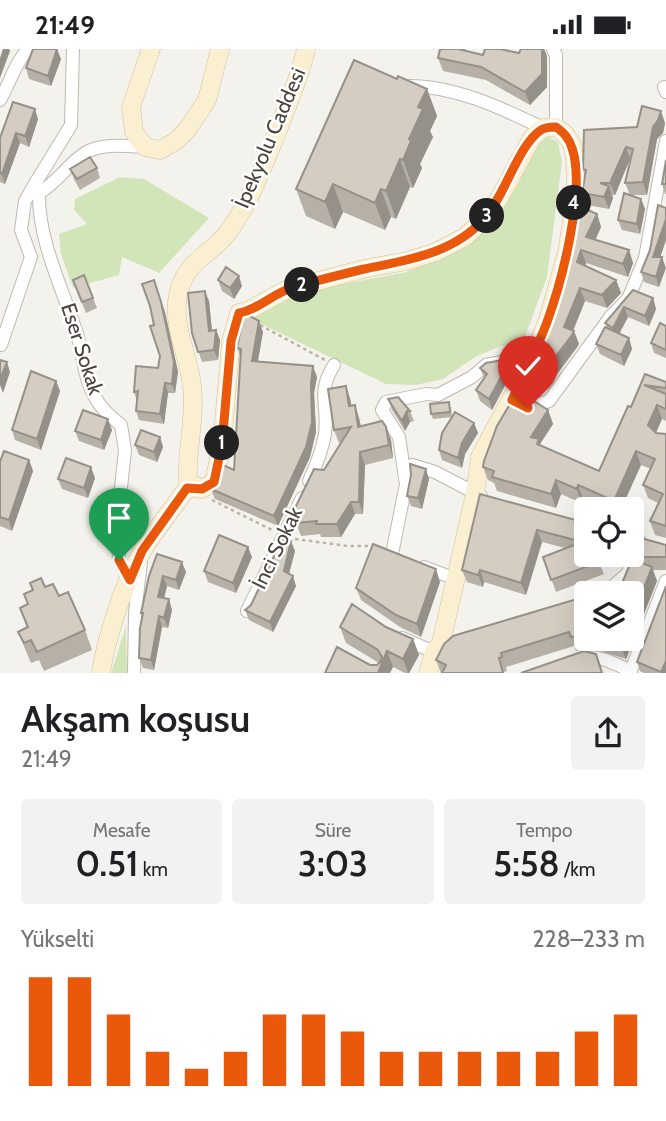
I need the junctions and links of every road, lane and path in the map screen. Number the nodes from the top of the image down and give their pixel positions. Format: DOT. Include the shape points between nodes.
graph roads {
  1 [pos="27,49"];
  2 [pos="73,49"];
  3 [pos="151,49"];
  4 [pos="220,49"];
  5 [pos="306,49"];
  6 [pos="554,49"];
  7 [pos="408,86"];
  8 [pos="0,100"];
  9 [pos="550,127"];
  10 [pos="666,141"];
  11 [pos="145,147"];
  12 [pos="36,190"];
  13 [pos="239,313"];
  14 [pos="1,345"];
  15 [pos="334,365"];
  16 [pos="526,371"];
  17 [pos="512,400"];
  18 [pos="403,462"];
  19 [pos="202,489"];
  20 [pos="475,494"];
  21 [pos="500,501"];
  22 [pos="644,541"];
  23 [pos="653,543"];
  24 [pos="142,551"];
  25 [pos="405,559"];
  26 [pos="417,564"];
  27 [pos="456,579"];
  28 [pos="130,580"];
  29 [pos="666,581"];
  30 [pos="247,611"];
  31 [pos="385,628"];
  32 [pos="442,646"];
  33 [pos="576,660"];
  34 [pos="631,672"];
  35 [pos="102,673"];
  36 [pos="134,673"];
  37 [pos="428,673"];
  1 -- 8 [label="street"];
  2 -- 12 [label="street" via="71,125"];
  3 -- 11 [label="street" via="131,107 134,132"];
  4 -- 11 [label="street" via="208,100 187,130 160,150"];
  5 -- 19 [label="street, İpekyolu Caddesi" via="256,183 228,233 193,263 179,289 176,305 192,385 188,482"];
  6 -- 9 [label="street"];
  7 -- 9 [label="street" via="458,93"];
  9 -- 13 [label="street" via="531,138 500,197 465,237 407,261 288,289"];
  9 -- 16 [label="street" via="565,134 572,145 576,187 568,248 548,320"];
  10 -- 17 [label="street" via="645,258 628,299 549,401 528,408"];
  11 -- 12 [label="street" via="112,146 86,153 52,186"];
  12 -- 14 [label="street" via="25,201 21,230 31,257"];
  12 -- 28 [label="street, Eser Sokak" via="44,237 89,384 95,398 121,425 125,450 119,560"];
  13 -- 15 [label="path"];
  13 -- 19 [label="street" via="231,341 222,444 214,482"];
  15 -- 30 [label="street, İnci Sokak" via="325,380 325,433 318,462"];
  16 -- 17 [label="street"];
  16 -- 18 [label="street" via="507,361 486,365 438,395 386,402 382,410 399,437"];
  17 -- 20 [label="street" via="480,457"];
  18 -- 20 [label="street"];
  18 -- 25 [label="street" via="406,484 388,552"];
  19 -- 24 [label="street" via="187,488"];
  20 -- 21 [label="street"];
  20 -- 27 [label="street"];
  22 -- 23 [label="street"];
  24 -- 28 [label="street"];
  24 -- 36 [label="street"];
  26 -- 27 [label="street"];
  27 -- 32 [label="street"];
  28 -- 35 [label="street"];
  29 -- 34 [label="street"];
  31 -- 32 [label="street"];
  32 -- 37 [label="street"];
  33 -- 34 [label="street" via="589,656"];
}
